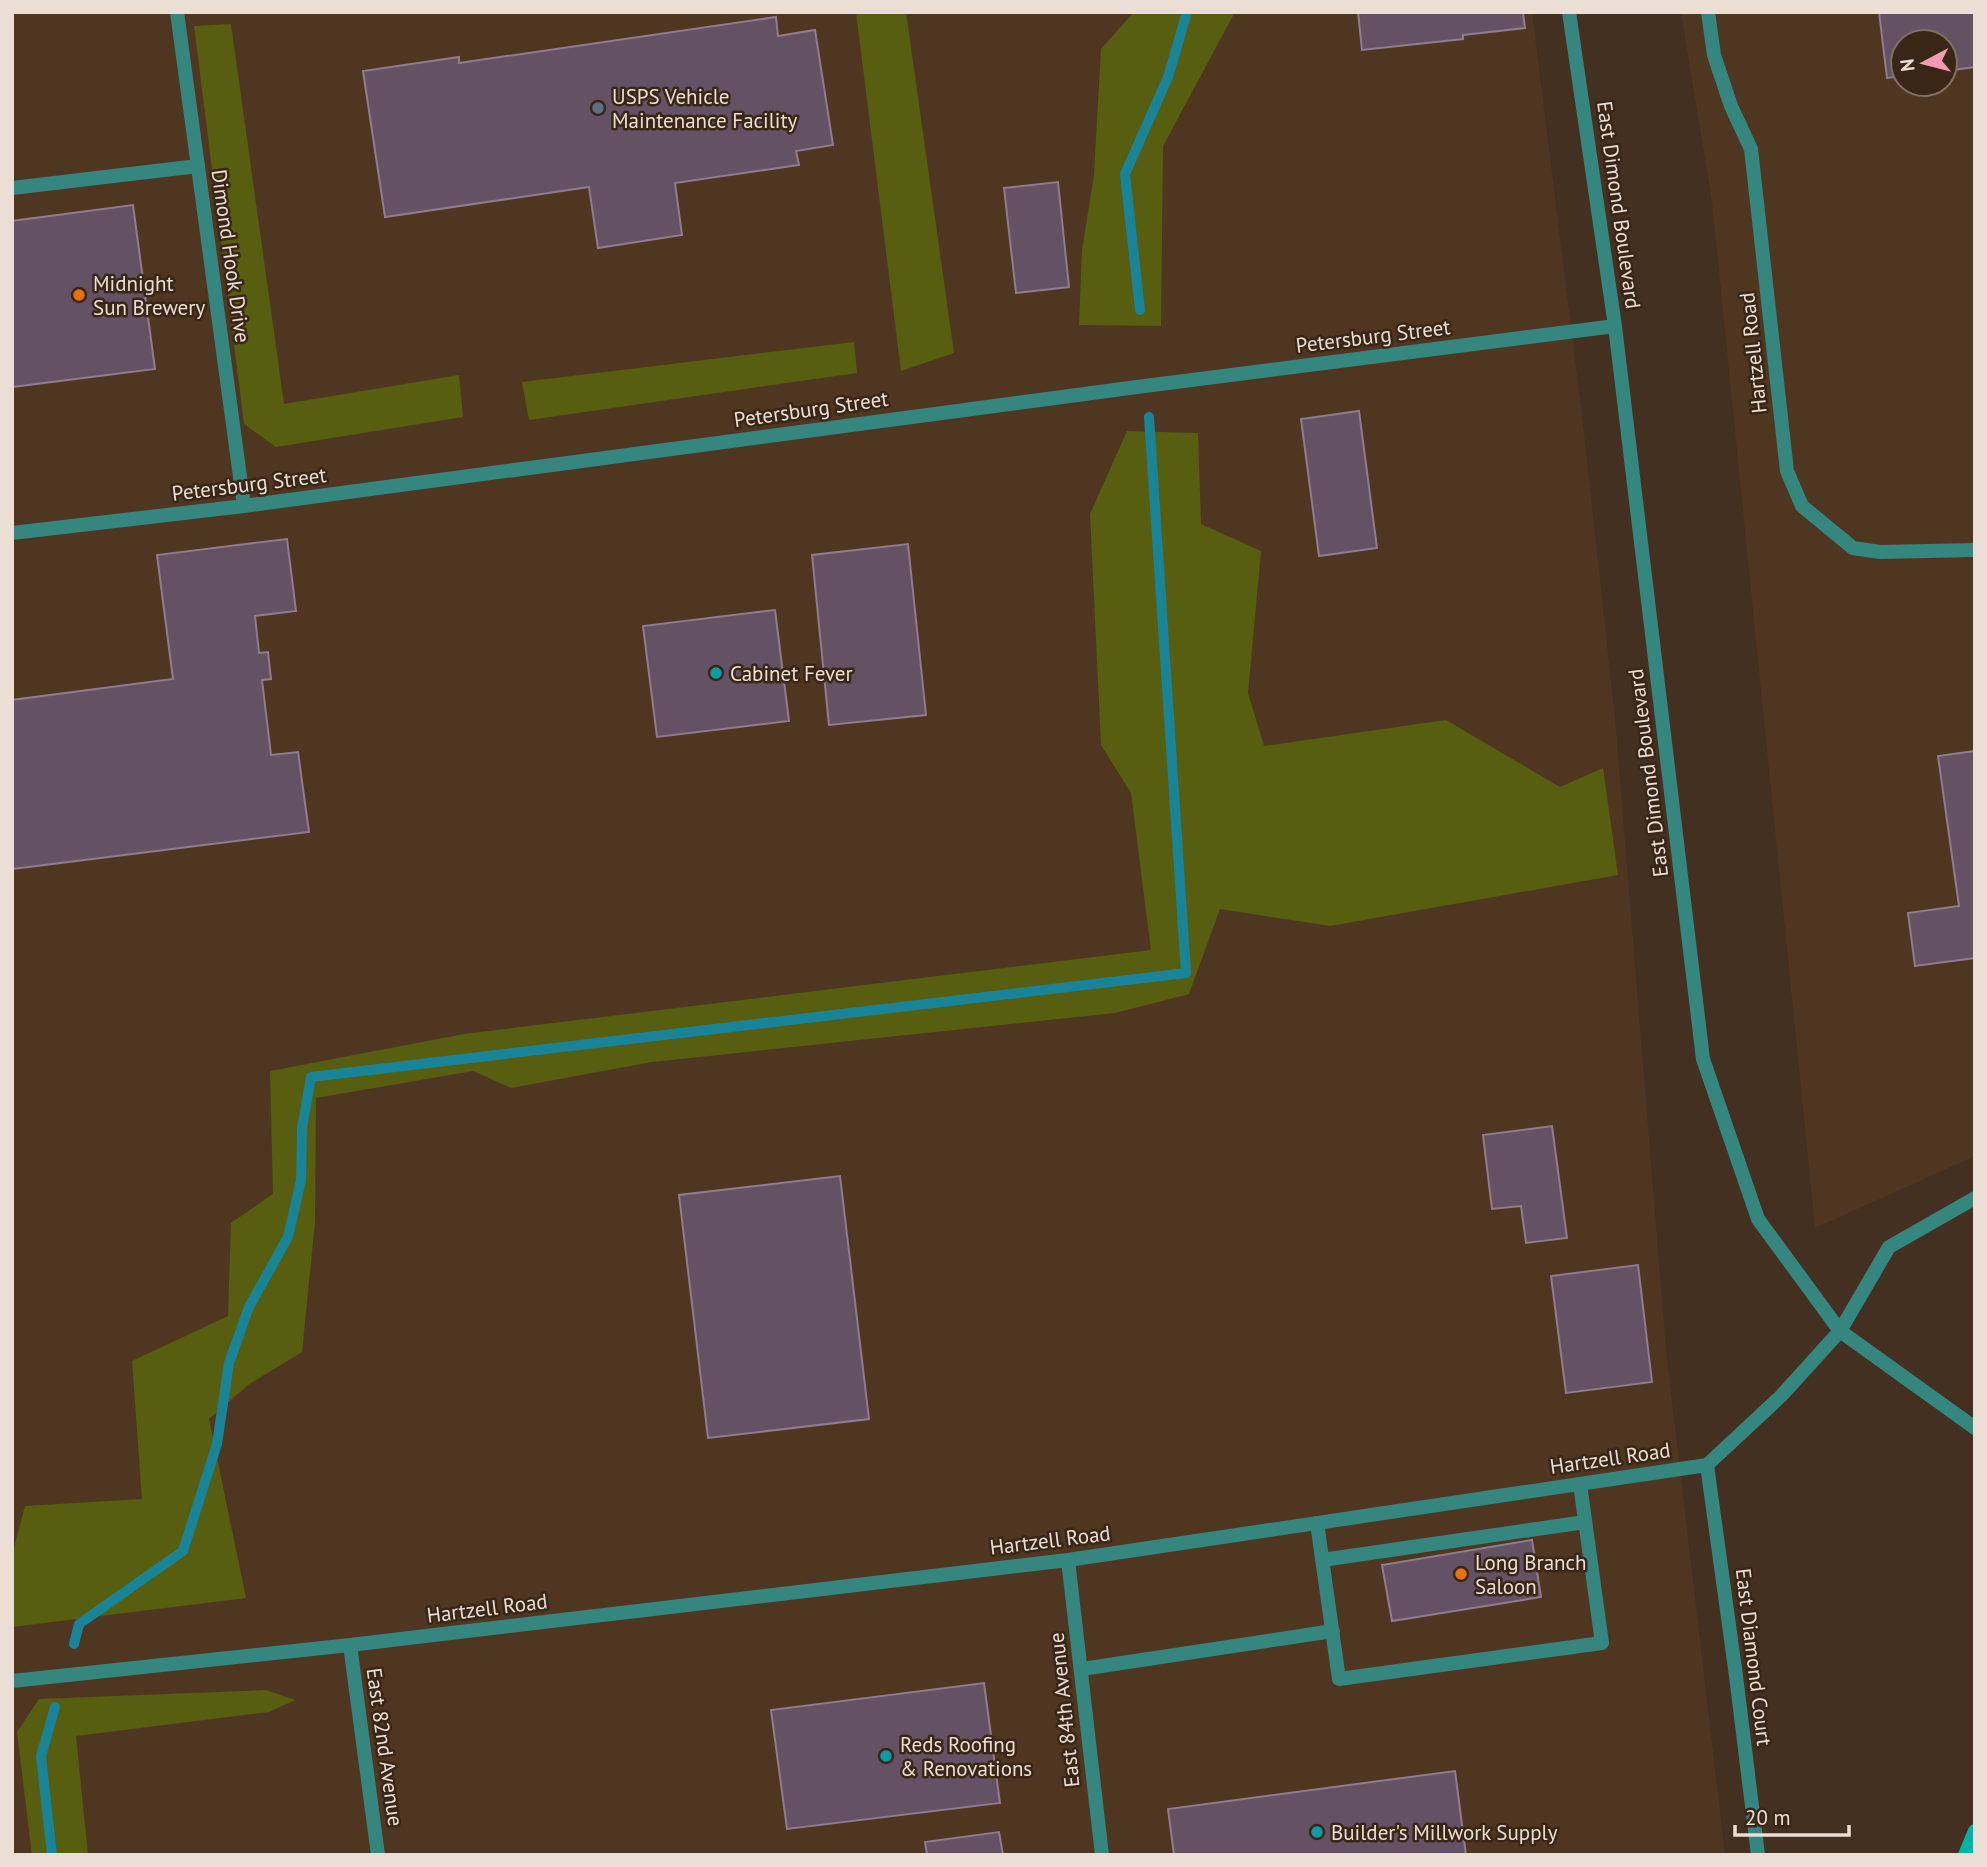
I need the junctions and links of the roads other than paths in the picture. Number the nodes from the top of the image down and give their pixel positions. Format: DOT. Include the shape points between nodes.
graph roads {
  1 [pos="177,12"];
  2 [pos="1569,12"];
  3 [pos="1708,12"];
  4 [pos="198,166"];
  5 [pos="12,188"];
  6 [pos="1615,326"];
  7 [pos="244,506"];
  8 [pos="12,533"];
  9 [pos="1975,550"];
  10 [pos="1975,1198"];
  11 [pos="1840,1331"];
  12 [pos="1975,1428"];
  13 [pos="1707,1465"];
  14 [pos="1580,1484"];
  15 [pos="1585,1522"];
  16 [pos="1317,1523"];
  17 [pos="1068,1560"];
  18 [pos="1322,1560"];
  19 [pos="1333,1631"];
  20 [pos="350,1645"];
  21 [pos="1082,1669"];
  22 [pos="12,1681"];
  23 [pos="1975,1831"];
  24 [pos="378,1855"];
  25 [pos="1102,1855"];
  26 [pos="1758,1855"];
  27 [pos="1965,1855"];
  1 -- 4 [label="street, Dimond Hook Drive"];
  2 -- 6 [label="street, East Dimond Boulevard"];
  3 -- 9 [label="street, Hartzell Road" via="1714,55 1751,149 1787,471 1802,506 1853,548 1881,552"];
  4 -- 5 [label="street"];
  4 -- 7 [label="street, Dimond Hook Drive"];
  6 -- 7 [label="street, Petersburg Street"];
  6 -- 11 [label="street, East Dimond Boulevard" via="1703,1059 1758,1219"];
  7 -- 8 [label="street, Petersburg Street"];
  10 -- 11 [label="street" via="1889,1247"];
  11 -- 12 [label="street, East Dimond Boulevard"];
  11 -- 13 [label="street" via="1781,1396"];
  13 -- 14 [label="street, Hartzell Road"];
  13 -- 26 [label="street, East Diamond Court"];
  14 -- 15 [label="street"];
  14 -- 16 [label="street, Hartzell Road"];
  15 -- 18 [label="street"];
  15 -- 19 [label="street" via="1602,1643 1339,1679"];
  16 -- 17 [label="street, Hartzell Road"];
  16 -- 18 [label="street"];
  17 -- 20 [label="street, Hartzell Road"];
  17 -- 21 [label="street, East 84th Avenue"];
  18 -- 19 [label="street"];
  19 -- 21 [label="street"];
  20 -- 22 [label="street, Hartzell Road"];
  20 -- 24 [label="street, East 82nd Avenue"];
  21 -- 25 [label="street, East 84th Avenue"];
  23 -- 27 [label="main road"];
}
